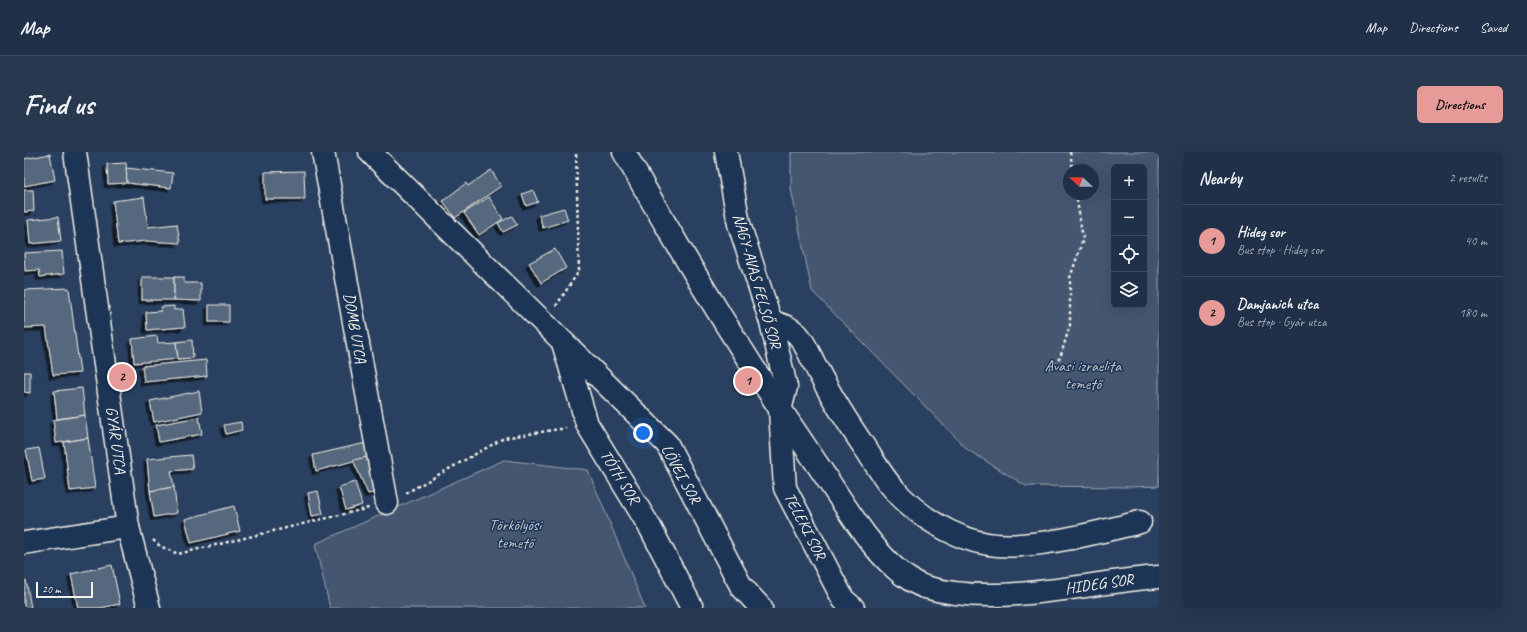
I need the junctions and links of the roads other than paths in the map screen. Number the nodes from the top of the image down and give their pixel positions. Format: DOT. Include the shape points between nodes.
graph roads {
  1 [pos="74,152"];
  2 [pos="323,152"];
  3 [pos="370,152"];
  4 [pos="624,152"];
  5 [pos="726,152"];
  6 [pos="771,322"];
  7 [pos="562,340"];
  8 [pos="780,410"];
  9 [pos="387,503"];
  10 [pos="1140,522"];
  11 [pos="128,527"];
  12 [pos="24,543"];
  13 [pos="1159,577"];
  14 [pos="149,608"];
  15 [pos="692,608"];
  16 [pos="761,608"];
  17 [pos="853,608"];
  1 -- 11 [label="street, GYÁR UTCA"];
  2 -- 9 [label="street, DOMB UTCA"];
  3 -- 7 [label="street"];
  4 -- 8 [label="street, HIDEG SOR" via="678,248"];
  5 -- 6 [label="street, NAGY-AVAS FELSŐ SOR" via="738,224"];
  6 -- 8 [label="street, NAGY-AVAS FELSŐ SOR" via="786,387"];
  6 -- 10 [label="street" via="785,324 797,332 839,410 893,488 925,517 955,534 988,544 1023,545 1096,533"];
  7 -- 15 [label="street, TÓTH SOR" via="587,424 651,528"];
  7 -- 16 [label="street, LÖVEI SOR" via="667,444 741,586"];
  8 -- 13 [label="street, HIDEG SOR" via="869,539 896,570 924,586 958,595 1007,596"];
  8 -- 17 [label="street, TELEKI SOR" via="785,488 843,599"];
  11 -- 12 [label="street"];
  11 -- 14 [label="street, GYÁR UTCA"];
}
